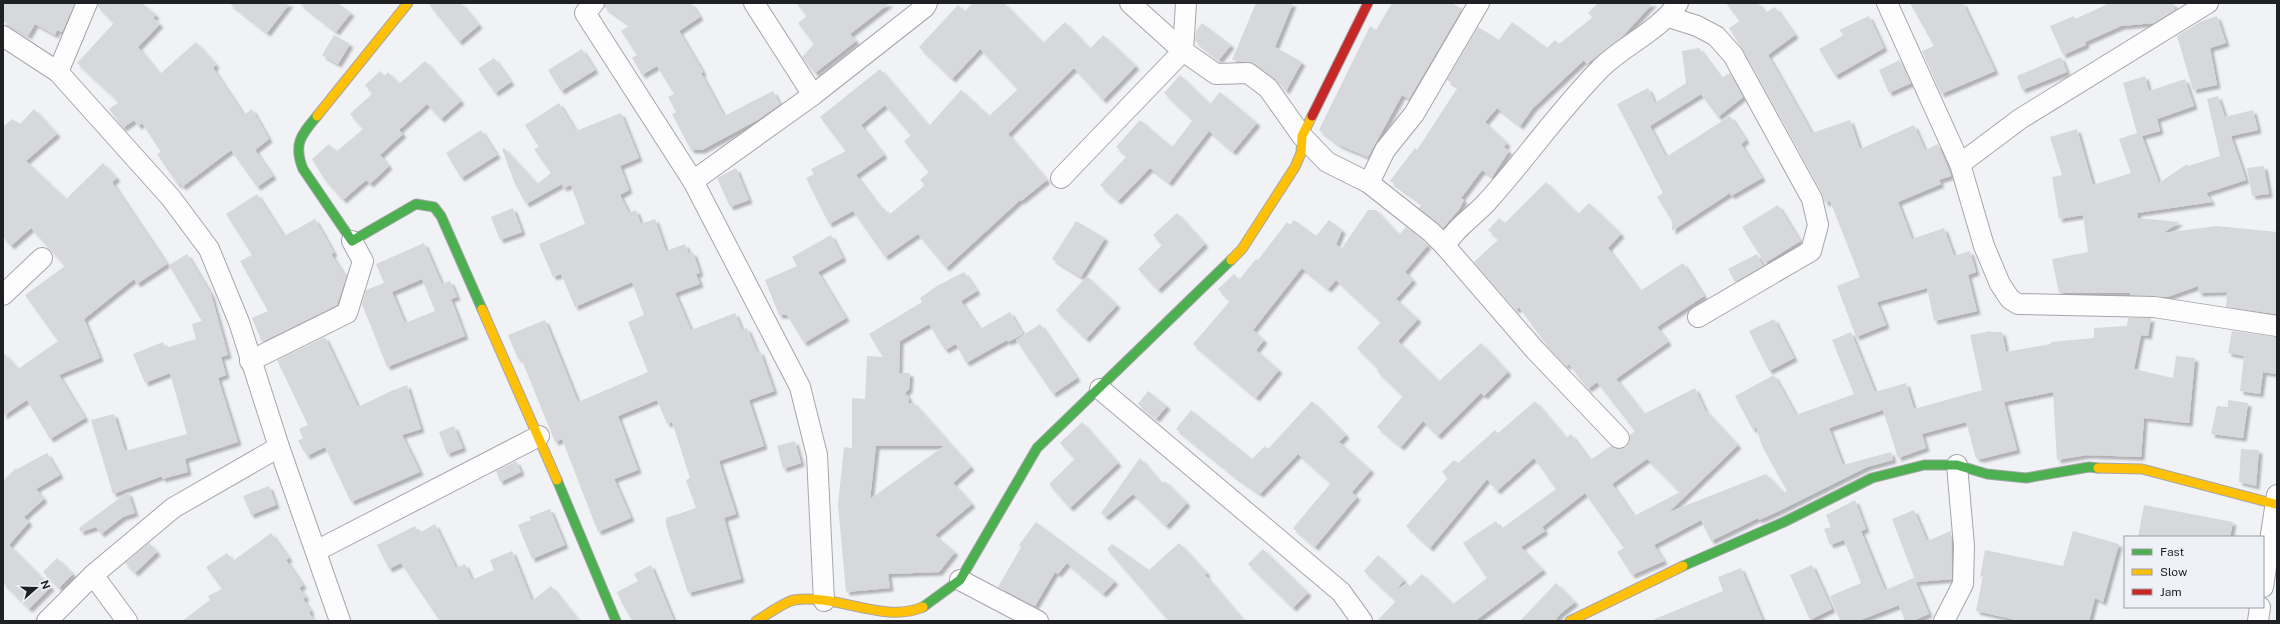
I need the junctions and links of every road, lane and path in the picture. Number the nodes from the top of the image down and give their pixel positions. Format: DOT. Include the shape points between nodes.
graph roads {
  1 [pos="87,3"];
  2 [pos="408,3"];
  3 [pos="594,3"];
  4 [pos="754,3"];
  5 [pos="927,3"];
  6 [pos="1130,3"];
  7 [pos="1186,3"];
  8 [pos="1368,3"];
  9 [pos="1479,3"];
  10 [pos="1887,3"];
  11 [pos="2208,3"];
  12 [pos="1673,10"];
  13 [pos="3,36"];
  14 [pos="1183,51"];
  15 [pos="58,72"];
  16 [pos="813,95"];
  17 [pos="1302,136"];
  18 [pos="1960,164"];
  19 [pos="1061,178"];
  20 [pos="693,181"];
  21 [pos="1369,183"];
  22 [pos="352,241"];
  23 [pos="1445,246"];
  24 [pos="42,258"];
  25 [pos="3,295"];
  26 [pos="1698,317"];
  27 [pos="2277,326"];
  28 [pos="250,361"];
  29 [pos="1100,389"];
  30 [pos="539,436"];
  31 [pos="1619,438"];
  32 [pos="279,447"];
  33 [pos="1957,465"];
  34 [pos="2276,500"];
  35 [pos="316,551"];
  36 [pos="93,575"];
  37 [pos="960,580"];
  38 [pos="2264,580"];
  39 [pos="824,601"];
  40 [pos="2260,608"];
  41 [pos="47,621"];
  42 [pos="127,621"];
  43 [pos="340,621"];
  44 [pos="616,621"];
  45 [pos="756,621"];
  46 [pos="1038,621"];
  47 [pos="1362,621"];
  48 [pos="1570,621"];
  49 [pos="1944,621"];
  50 [pos="2258,621"];
  1 -- 15 [label="street"];
  2 -- 22 [label="street" via="300,136 298,157 303,168"];
  3 -- 20 [label="street" via="585,13"];
  4 -- 16 [label="street"];
  5 -- 16 [label="street"];
  6 -- 14 [label="street"];
  7 -- 14 [label="street"];
  8 -- 17 [label="street"];
  9 -- 21 [label="street" via="1414,114 1385,150"];
  10 -- 18 [label="street"];
  11 -- 18 [label="street" via="2020,119"];
  12 -- 23 [label="street" via="1604,66 1485,203 1458,228"];
  12 -- 26 [label="street" via="1716,36 1733,55 1812,198 1818,225 1811,250"];
  13 -- 15 [label="street"];
  14 -- 17 [label="street" via="1216,74 1248,73 1268,88"];
  14 -- 19 [label="street"];
  15 -- 28 [label="street" via="171,198 209,249 239,322"];
  16 -- 20 [label="street"];
  17 -- 21 [label="street" via="1327,162"];
  17 -- 29 [label="street" via="1302,152 1297,166 1242,249"];
  18 -- 27 [label="street" via="1984,246 2000,284 2010,300 2018,304 2154,307"];
  20 -- 39 [label="street" via="800,387 817,455"];
  21 -- 23 [label="street"];
  22 -- 28 [label="street" via="363,261 347,313"];
  22 -- 30 [label="street" via="416,204 434,207 441,216"];
  23 -- 31 [label="street" via="1535,350"];
  24 -- 25 [label="street"];
  28 -- 32 [label="street"];
  29 -- 37 [label="street" via="1037,448"];
  29 -- 47 [label="street" via="1341,592"];
  30 -- 35 [label="street"];
  30 -- 44 [label="street"];
  32 -- 35 [label="street"];
  32 -- 36 [label="street" via="173,508"];
  33 -- 34 [label="street" via="1987,474 2026,478 2089,467 2142,469"];
  33 -- 48 [label="street" via="1924,464 1872,478 1784,522"];
  33 -- 49 [label="street" via="1964,546 1963,584"];
  34 -- 38 [label="street"];
  35 -- 43 [label="street"];
  36 -- 41 [label="street"];
  36 -- 42 [label="street"];
  37 -- 39 [label="street" via="922,609 897,617 879,616"];
  37 -- 46 [label="street"];
  39 -- 45 [label="street" via="793,600"];
  40 -- 50 [label="street"];
}
